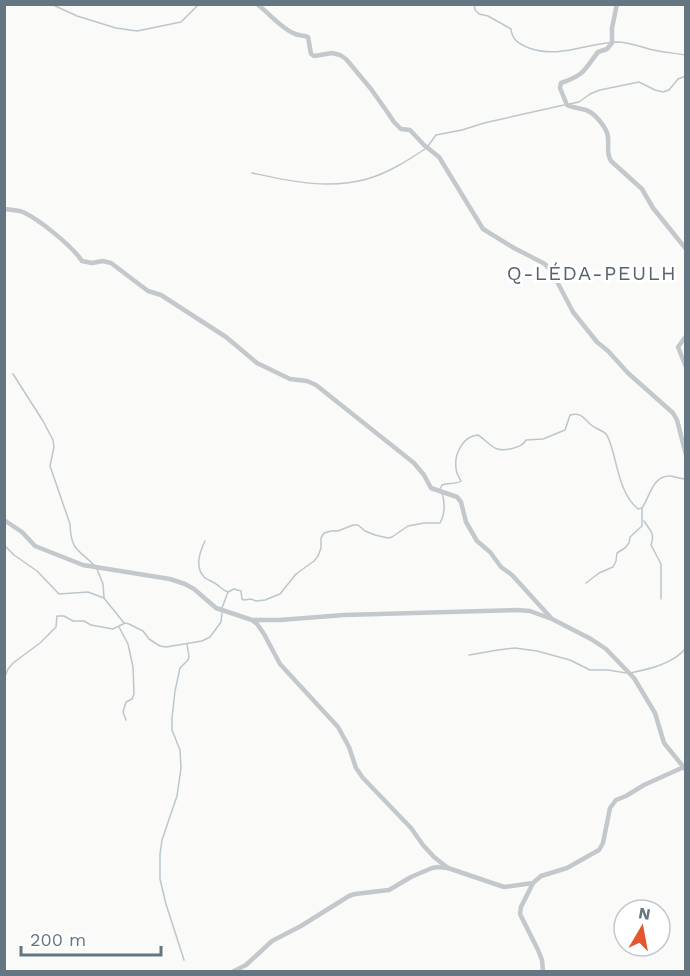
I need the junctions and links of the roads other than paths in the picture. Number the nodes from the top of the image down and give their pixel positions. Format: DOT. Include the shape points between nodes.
graph roads {
  1 [pos="257,4"];
  2 [pos="617,4"];
  3 [pos="4,209"];
  4 [pos="686,249"];
  5 [pos="686,336"];
  6 [pos="686,367"];
  7 [pos="686,426"];
  8 [pos="681,437"];
  9 [pos="686,455"];
  10 [pos="4,520"];
  11 [pos="552,619"];
  12 [pos="252,620"];
  13 [pos="685,768"];
  14 [pos="448,868"];
  15 [pos="533,883"];
  16 [pos="232,972"];
  17 [pos="543,972"];
  1 -- 8 [label="street" via="286,29 308,37 314,56 332,54 346,59 394,122 401,129 410,130 439,157 483,229 545,264 573,312 597,342 673,413"];
  2 -- 4 [label="street" via="612,43 598,52 585,71 561,83 560,88 567,105 587,110 606,130 611,161 642,189"];
  3 -- 11 [label="street" via="21,211 36,219 82,261 111,263 148,291 161,295 226,337 257,363 290,379 316,385 414,463 431,488 458,497 465,522 477,541"];
  5 -- 6 [label="street" via="678,347"];
  7 -- 8 [label="street"];
  8 -- 9 [label="street"];
  10 -- 12 [label="street" via="35,546 83,565 185,584 216,608"];
  11 -- 12 [label="street" via="517,610"];
  11 -- 13 [label="street" via="606,649 634,678 654,713 664,743"];
  12 -- 14 [label="street" via="280,664 338,727 363,778"];
  13 -- 15 [label="street" via="616,800 610,808 599,850"];
  14 -- 15 [label="street" via="504,887"];
  14 -- 16 [label="street" via="432,868 388,890 349,896 272,941 246,965"];
  15 -- 17 [label="street" via="520,914 542,960"];
}
